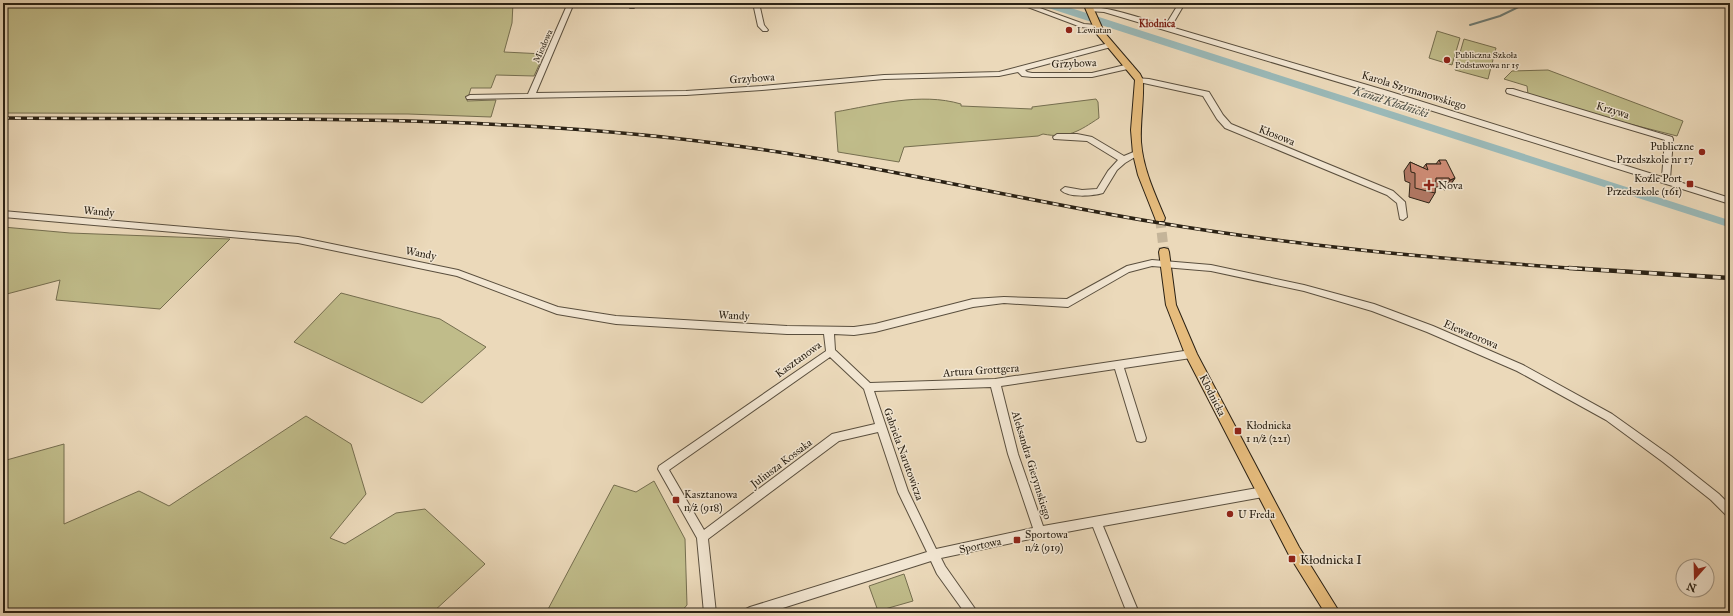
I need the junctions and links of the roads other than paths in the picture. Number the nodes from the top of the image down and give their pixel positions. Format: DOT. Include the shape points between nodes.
graph roads {
  1 [pos="571,3"];
  2 [pos="756,3"];
  3 [pos="1020,3"];
  4 [pos="1182,3"];
  5 [pos="1089,9"];
  6 [pos="1096,26"];
  7 [pos="1167,28"];
  8 [pos="764,30"];
  9 [pos="1109,45"];
  10 [pos="1129,66"];
  11 [pos="1020,69"];
  12 [pos="1139,80"];
  13 [pos="1510,91"];
  14 [pos="531,96"];
  15 [pos="470,97"];
  16 [pos="1057,137"];
  17 [pos="1136,154"];
  18 [pos="1123,160"];
  19 [pos="1666,180"];
  20 [pos="1065,190"];
  21 [pos="1730,201"];
  22 [pos="3,214"];
  23 [pos="1403,217"];
  24 [pos="1160,218"];
  25 [pos="1164,252"];
  26 [pos="1165,264"];
  27 [pos="829,332"];
  28 [pos="831,352"];
  29 [pos="1191,354"];
  30 [pos="1118,365"];
  31 [pos="995,383"];
  32 [pos="868,387"];
  33 [pos="881,427"];
  34 [pos="1141,438"];
  35 [pos="1262,492"];
  36 [pos="1730,512"];
  37 [pos="1096,522"];
  38 [pos="1040,532"];
  39 [pos="702,537"];
  40 [pos="933,555"];
  41 [pos="710,613"];
  42 [pos="750,613"];
  43 [pos="972,613"];
  44 [pos="1133,613"];
  45 [pos="1332,613"];
  1 -- 14 [label="street, Miodowa"];
  2 -- 8 [label="street"];
  3 -- 6 [label="street" via="1084,26"];
  4 -- 7 [label="street"];
  5 -- 6 [label="main road"];
  5 -- 7 [label="street, Karola Szymanowskiego" via="1105,10"];
  6 -- 9 [label="main road"];
  7 -- 19 [label="street, Karola Szymanowskiego"];
  9 -- 10 [label="main road"];
  9 -- 11 [label="street, Grzybowa"];
  10 -- 11 [label="street, Grzybowa" via="1092,75 1032,75 1025,74"];
  10 -- 12 [label="main road"];
  11 -- 14 [label="street, Grzybowa" via="999,74 863,78 734,91"];
  12 -- 17 [label="main road"];
  12 -- 23 [label="street, Kłosowa" via="1206,94 1228,126 1390,193 1401,202"];
  13 -- 19 [label="street, Krzywa" via="1669,139"];
  14 -- 15 [label="street, Grzybowa"];
  16 -- 18 [label="street" via="1089,139"];
  17 -- 18 [label="street"];
  17 -- 24 [label="main road"];
  18 -- 20 [label="street" via="1109,173 1100,191 1094,194"];
  19 -- 21 [label="street, Karola Szymanowskiego"];
  22 -- 27 [label="street, Wandy" via="298,240 458,273 557,310 616,320"];
  25 -- 26 [label="main road, Kłodnicka"];
  26 -- 27 [label="street, Kasztanowa" via="1152,263 1127,269 1068,303 989,301 875,328"];
  26 -- 29 [label="main road, Kłodnicka" via="1171,305"];
  26 -- 36 [label="street, Elewatorowa" via="1211,268 1304,288 1430,329 1520,368 1609,417 1667,459"];
  27 -- 28 [label="street, Kasztanowa"];
  28 -- 32 [label="street, Gabriela Narutowicza"];
  28 -- 39 [label="street, Kasztanowa" via="663,469"];
  29 -- 30 [label="street, Artura Grottgera"];
  29 -- 35 [label="main road, Kłodnicka"];
  30 -- 31 [label="street, Artura Grottgera"];
  30 -- 34 [label="street"];
  31 -- 32 [label="street, Artura Grottgera"];
  31 -- 38 [label="street, Aleksandra Gierymskiego" via="1013,454"];
  32 -- 33 [label="street, Gabriela Narutowicza"];
  33 -- 39 [label="street, Juliusza Kossaka" via="836,437"];
  33 -- 40 [label="street, Gabriela Narutowicza" via="903,492"];
  35 -- 37 [label="street, Sportowa"];
  35 -- 45 [label="main road, Kłodnicka"];
  37 -- 38 [label="street, Sportowa"];
  37 -- 44 [label="street"];
  38 -- 40 [label="street, Sportowa"];
  39 -- 41 [label="street, Kasztanowa"];
  40 -- 42 [label="street, Sportowa"];
  40 -- 43 [label="street, Gabriela Narutowicza"];
}
